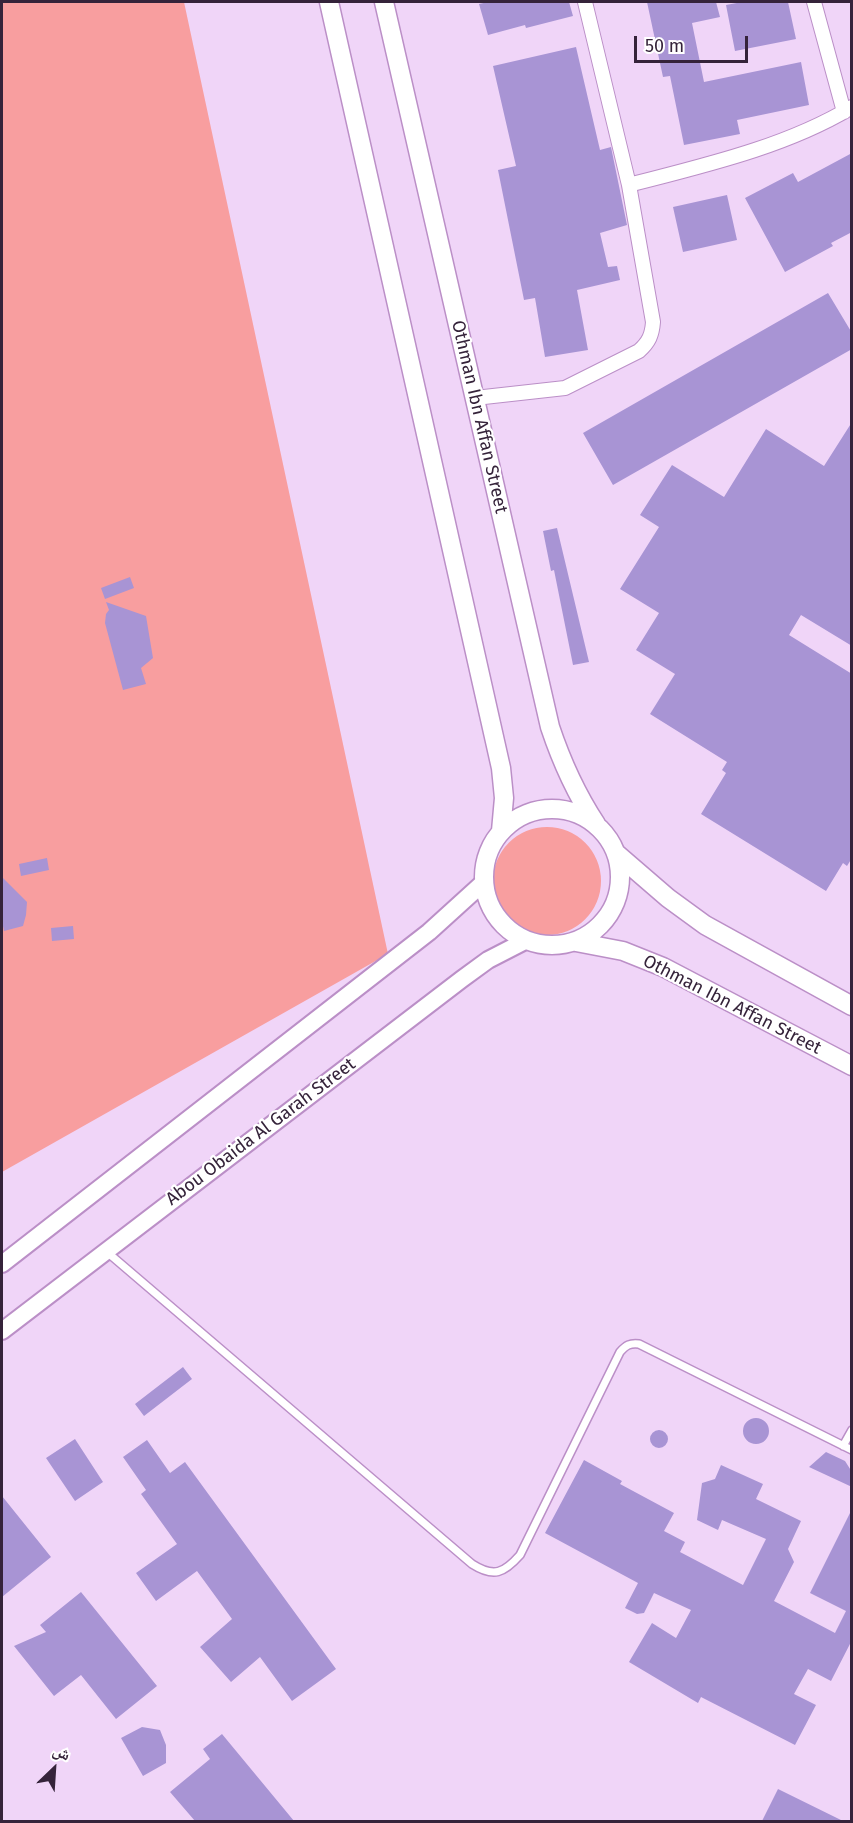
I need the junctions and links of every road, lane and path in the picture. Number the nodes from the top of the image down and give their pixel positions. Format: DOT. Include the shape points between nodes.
graph roads {
  1 [pos="330,2"];
  2 [pos="384,2"];
  3 [pos="585,2"];
  4 [pos="814,2"];
  5 [pos="848,109"];
  6 [pos="628,185"];
  7 [pos="475,398"];
  8 [pos="596,824"];
  9 [pos="501,831"];
  10 [pos="617,854"];
  11 [pos="483,883"];
  12 [pos="525,941"];
  13 [pos="576,942"];
  14 [pos="852,1006"];
  15 [pos="852,1066"];
  16 [pos="105,1251"];
  17 [pos="2,1264"];
  18 [pos="2,1331"];
  19 [pos="852,1430"];
  20 [pos="843,1446"];
  21 [pos="852,1450"];
  1 -- 9 [label="main road" via="501,768"];
  2 -- 7 [label="main road, Othman Ibn Affan Street"];
  3 -- 6 [label="street"];
  4 -- 5 [label="street"];
  5 -- 6 [label="street" via="782,140 731,158"];
  6 -- 7 [label="street" via="653,322 648,342 639,351 565,388"];
  7 -- 8 [label="main road, Othman Ibn Affan Street" via="549,727 577,795"];
  8 -- 9 [label="main road" via="557,809 517,818"];
  8 -- 10 [label="main road"];
  9 -- 11 [label="main road" via="489,848"];
  10 -- 13 [label="main road" via="621,875 618,897 595,932"];
  10 -- 14 [label="main road" via="705,925"];
  11 -- 12 [label="main road" via="490,907 504,927"];
  11 -- 17 [label="street" via="420,939"];
  12 -- 13 [label="main road" via="550,946"];
  12 -- 16 [label="street, Abou Obaida Al Garah Street" via="462,979"];
  13 -- 15 [label="main road, Othman Ibn Affan Street" via="623,951 663,967"];
  16 -- 18 [label="street, Abou Obaida Al Garah Street"];
  16 -- 20 [label="lane" via="483,1571 498,1572 520,1555 626,1345 639,1344"];
  19 -- 20 [label="lane"];
  20 -- 21 [label="lane"];
}
